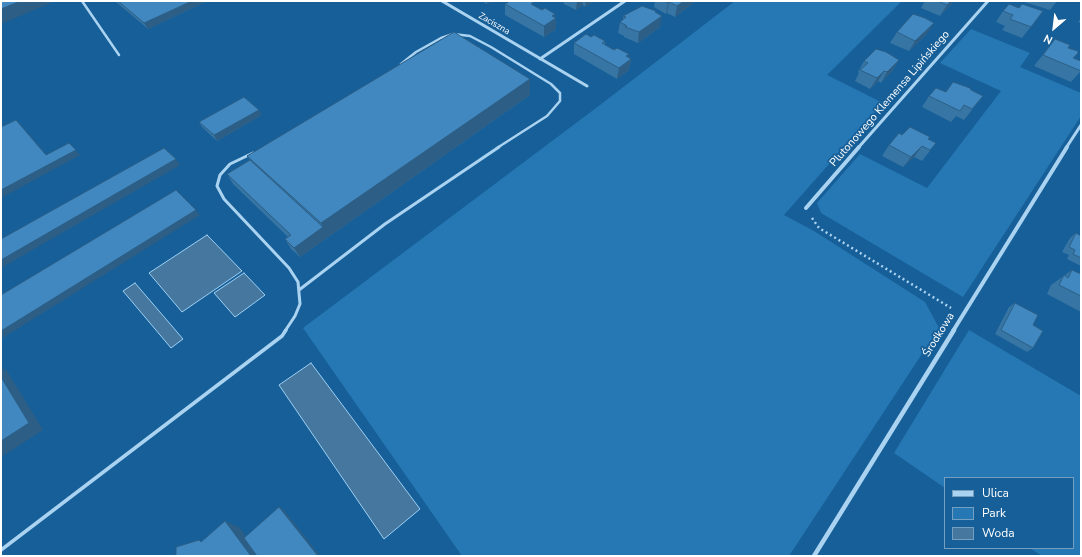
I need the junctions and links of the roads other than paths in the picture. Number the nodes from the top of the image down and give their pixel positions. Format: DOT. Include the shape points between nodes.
graph roads {
  1 [pos="82,1"];
  2 [pos="442,1"];
  3 [pos="625,1"];
  4 [pos="988,1"];
  5 [pos="119,55"];
  6 [pos="540,59"];
  7 [pos="396,68"];
  8 [pos="586,86"];
  9 [pos="1081,125"];
  10 [pos="260,150"];
  11 [pos="806,208"];
  12 [pos="299,290"];
  13 [pos="1,550"];
  14 [pos="814,556"];
  1 -- 5 [label="lane"];
  2 -- 6 [label="street, Zaciszna"];
  3 -- 6 [label="street"];
  4 -- 11 [label="street, Plutonowego Klemensa Lipińskiego"];
  6 -- 8 [label="street, Zaciszna"];
  7 -- 12 [label="lane" via="416,52 441,38 462,34 491,47 551,84 560,93 560,100 548,116 384,224"];
  9 -- 14 [label="street, Środkowa"];
  10 -- 12 [label="lane" via="230,164 220,175 217,186 224,200 289,268 298,282"];
  12 -- 13 [label="lane" via="300,304 282,336"];
}
